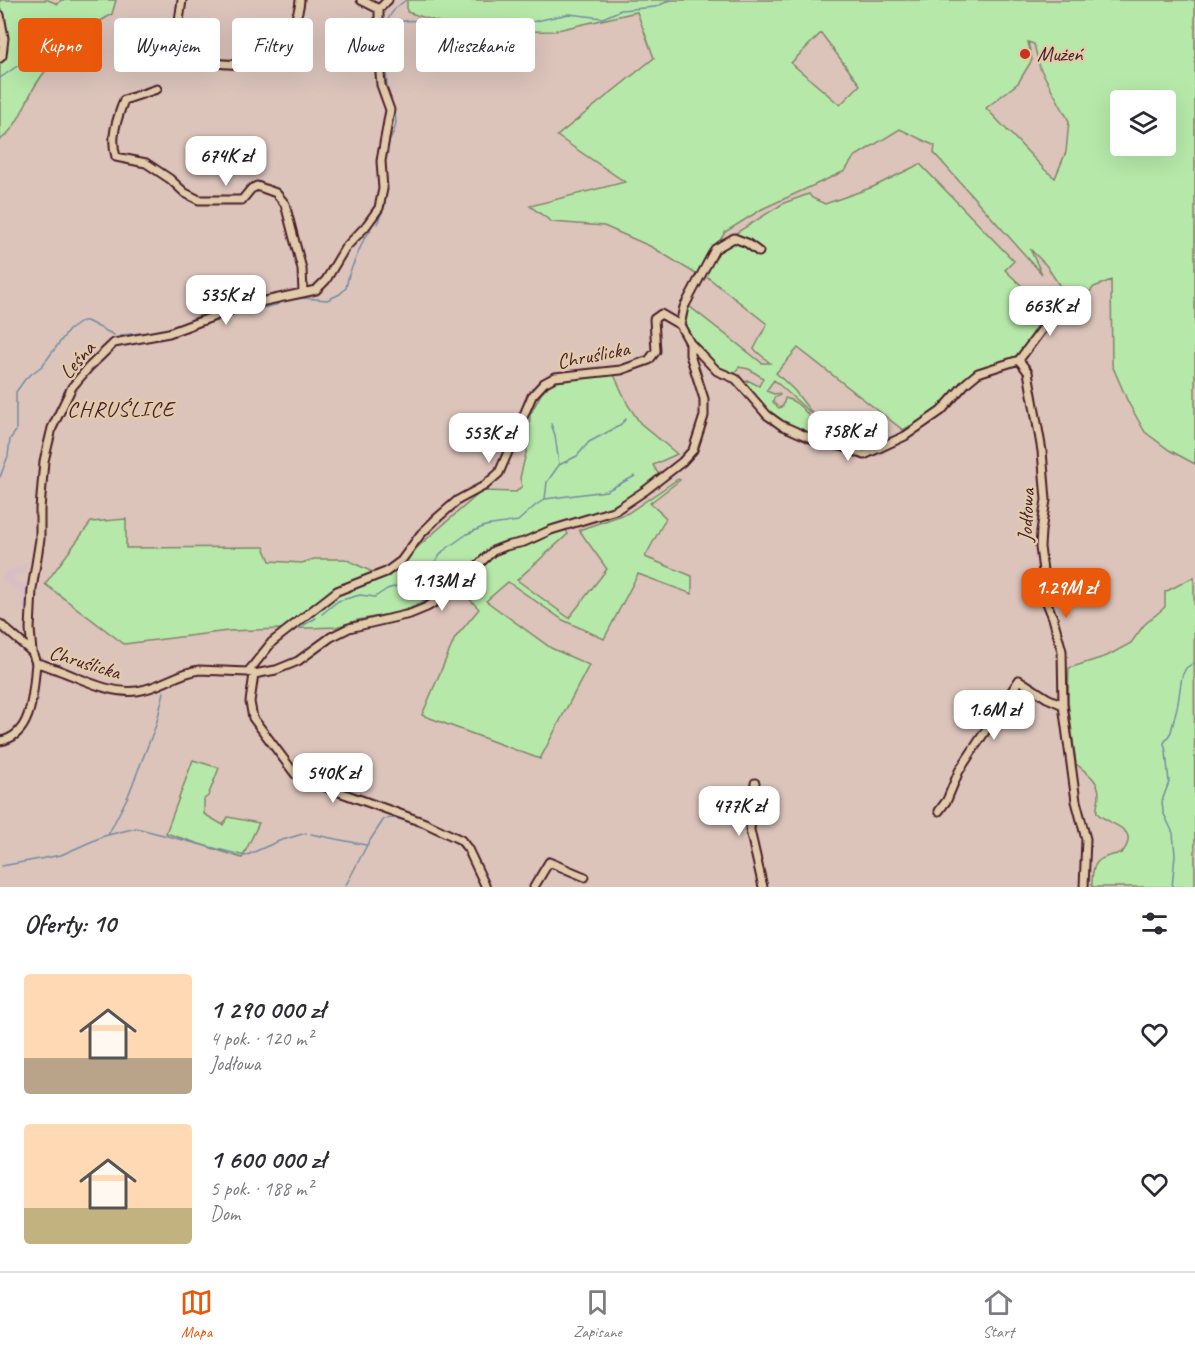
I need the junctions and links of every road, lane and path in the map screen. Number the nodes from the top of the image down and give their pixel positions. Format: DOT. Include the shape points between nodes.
graph roads {
  1 [pos="182,0"];
  2 [pos="300,0"];
  3 [pos="361,0"];
  4 [pos="388,0"];
  5 [pos="377,7"];
  6 [pos="0,15"];
  7 [pos="0,58"];
  8 [pos="157,89"];
  9 [pos="759,252"];
  10 [pos="303,293"];
  11 [pos="1064,300"];
  12 [pos="680,325"];
  13 [pos="690,343"];
  14 [pos="1019,360"];
  15 [pos="0,624"];
  16 [pos="32,652"];
  17 [pos="36,663"];
  18 [pos="251,673"];
  19 [pos="1063,705"];
  20 [pos="0,741"];
  21 [pos="755,783"];
  22 [pos="939,811"];
  23 [pos="585,877"];
  24 [pos="486,887"];
  25 [pos="534,887"];
  26 [pos="763,887"];
  27 [pos="1084,887"];
  1 -- 2 [label="street" via="179,41 184,55 193,62 235,64 256,58 277,43 296,20"];
  3 -- 5 [label="street"];
  4 -- 5 [label="street"];
  5 -- 10 [label="street, Leśna" via="381,85 390,110 381,161 380,208 345,248 326,280 315,290"];
  6 -- 7 [label="street" via="4,38"];
  8 -- 10 [label="street" via="124,100 112,144 116,157 146,163 199,200 242,200 257,186 276,193 285,204 302,269"];
  9 -- 12 [label="street" via="734,238 715,249 684,307"];
  10 -- 16 [label="street, Leśna" via="242,306 169,333 114,343 72,387 52,428 44,461 40,539 32,589"];
  11 -- 14 [label="street"];
  12 -- 13 [label="street, Chruślicka"];
  12 -- 18 [label="street, Chruślicka" via="661,314 654,319 656,351 649,360 621,370 555,377 544,383 532,396 499,473 446,510 401,561 386,572 337,591 272,642"];
  13 -- 14 [label="street" via="717,371 743,386 767,415 781,425 817,441 864,454 905,436 941,411 978,373"];
  13 -- 18 [label="street, Chruślicka" via="704,399 704,416 693,450 646,490 616,510 494,551 445,596 427,607 349,628 298,661 276,670"];
  14 -- 19 [label="street, Jodłowa" via="1028,372 1042,451 1046,500 1040,547 1047,603 1062,651"];
  15 -- 16 [label="street"];
  16 -- 17 [label="street, Leśna"];
  17 -- 18 [label="street, Chruślicka" via="120,691 152,688 191,671"];
  17 -- 20 [label="street, Chruślicka" via="27,716 15,736"];
  18 -- 24 [label="street" via="253,718 295,774 461,840"];
  19 -- 22 [label="street" via="1019,680 959,771"];
  19 -- 27 [label="street, Jodłowa" via="1076,801 1086,839"];
  21 -- 26 [label="street" via="750,830"];
  23 -- 25 [label="street" via="549,862"];
}
